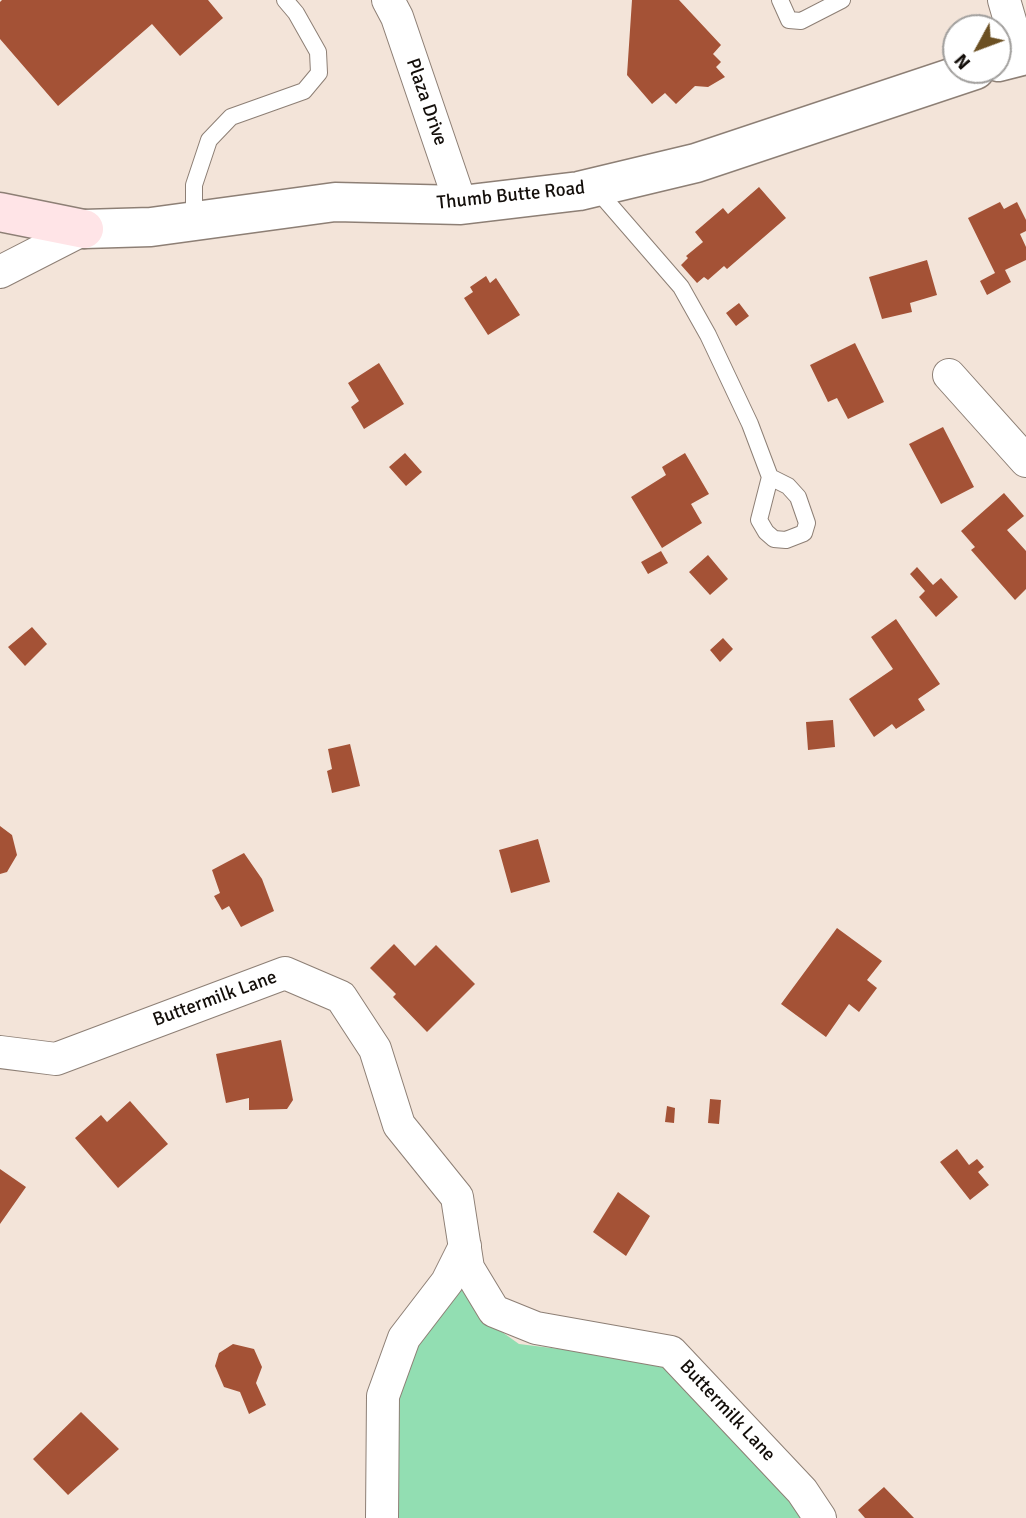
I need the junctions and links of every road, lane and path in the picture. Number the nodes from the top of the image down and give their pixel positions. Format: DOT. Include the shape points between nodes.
graph roads {
  1 [pos="285,0"];
  2 [pos="388,0"];
  3 [pos="780,0"];
  4 [pos="842,0"];
  5 [pos="1004,0"];
  6 [pos="1015,57"];
  7 [pos="942,81"];
  8 [pos="595,187"];
  9 [pos="461,205"];
  10 [pos="0,212"];
  11 [pos="194,221"];
  12 [pos="84,229"];
  13 [pos="0,272"];
  14 [pos="949,375"];
  15 [pos="1026,461"];
  16 [pos="770,477"];
  17 [pos="0,1052"];
  18 [pos="465,1246"];
  19 [pos="382,1518"];
  20 [pos="820,1518"];
  1 -- 11 [label="lane" via="318,52 319,73 304,91 231,117 209,140 194,185"];
  2 -- 9 [label="street, Plaza Drive"];
  3 -- 4 [label="lane" via="789,20 801,21"];
  5 -- 6 [label="street"];
  7 -- 8 [label="street, Thumb Butte Road" via="696,163"];
  8 -- 9 [label="street, Thumb Butte Road"];
  8 -- 16 [label="lane" via="681,287 750,424"];
  9 -- 11 [label="street, Thumb Butte Road" via="335,202"];
  10 -- 12 [label="main road"];
  11 -- 12 [label="street, Thumb Butte Road"];
  12 -- 13 [label="street, Thumb Butte Road"];
  14 -- 15 [label="street"];
  17 -- 18 [label="street, Buttermilk Lane" via="56,1059 285,973 341,997 362,1028 375,1049 399,1125 457,1197"];
  18 -- 19 [label="street" via="447,1282 404,1338 383,1396"];
  18 -- 20 [label="street, Buttermilk Lane" via="468,1268 494,1311 536,1328 671,1352 802,1491"];
}
